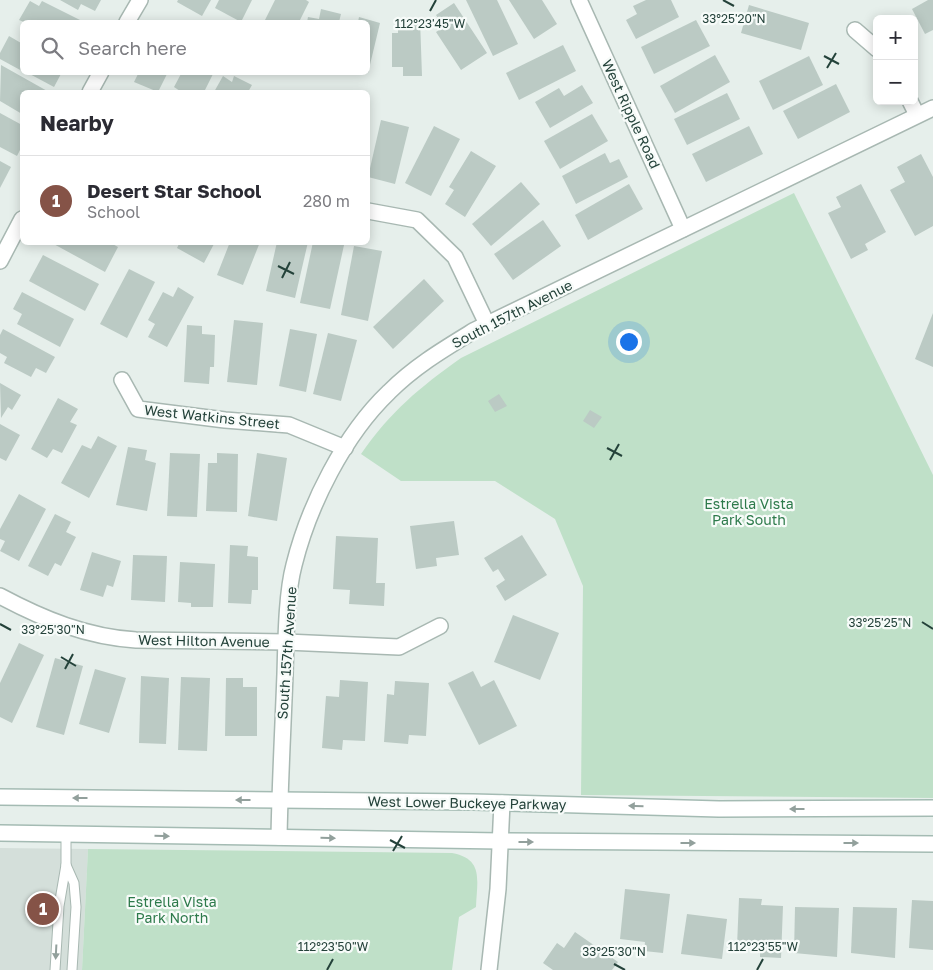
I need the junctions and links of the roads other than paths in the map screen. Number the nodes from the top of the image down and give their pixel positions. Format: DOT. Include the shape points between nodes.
graph roads {
  1 [pos="140,0"];
  2 [pos="578,0"];
  3 [pos="129,20"];
  4 [pos="855,30"];
  5 [pos="873,46"];
  6 [pos="99,75"];
  7 [pos="91,90"];
  8 [pos="912,105"];
  9 [pos="933,108"];
  10 [pos="918,115"];
  11 [pos="370,211"];
  12 [pos="20,223"];
  13 [pos="683,229"];
  14 [pos="0,260"];
  15 [pos="487,324"];
  16 [pos="122,380"];
  17 [pos="345,448"];
  18 [pos="0,596"];
  19 [pos="440,626"];
  20 [pos="286,642"];
  21 [pos="0,797"];
  22 [pos="280,800"];
  23 [pos="502,803"];
  24 [pos="933,808"];
  25 [pos="0,833"];
  26 [pos="66,834"];
  27 [pos="279,837"];
  28 [pos="500,842"];
  29 [pos="933,844"];
  30 [pos="66,865"];
  31 [pos="55,970"];
  32 [pos="72,970"];
  33 [pos="489,970"];
  1 -- 3 [label="street"];
  2 -- 13 [label="street, West Ripple Road"];
  4 -- 5 [label="street"];
  6 -- 7 [label="street"];
  8 -- 10 [label="street"];
  9 -- 10 [label="street, South 157th Avenue"];
  10 -- 13 [label="street, South 157th Avenue"];
  11 -- 15 [label="street" via="417,220 455,257"];
  12 -- 14 [label="street"];
  13 -- 15 [label="street, South 157th Avenue"];
  15 -- 17 [label="street, South 157th Avenue" via="424,361 406,376 388,393"];
  16 -- 17 [label="street, West Watkins Street" via="138,409 288,425"];
  17 -- 20 [label="street, South 157th Avenue" via="317,500 301,539 293,568"];
  18 -- 20 [label="street, West Hilton Avenue" via="40,616 113,639"];
  19 -- 20 [label="street, West Hilton Avenue" via="399,647"];
  20 -- 22 [label="street, South 157th Avenue"];
  22 -- 21 [label="street, West Lower Buckeye Parkway, one-way"];
  22 -- 23 [label="street, West Lower Buckeye Parkway"];
  22 -- 27 [label="street, South 157th Avenue"];
  24 -- 23 [label="street, West Lower Buckeye Parkway, one-way" via="719,809"];
  23 -- 28 [label="street"];
  25 -- 26 [label="street"];
  26 -- 27 [label="street, one-way"];
  26 -- 30 [label="lane"];
  27 -- 28 [label="street, one-way"];
  28 -- 29 [label="street, one-way"];
  28 -- 33 [label="street"];
  30 -- 31 [label="lane, one-way" via="59,906"];
  30 -- 32 [label="lane" via="74,883 76,907"];
}
